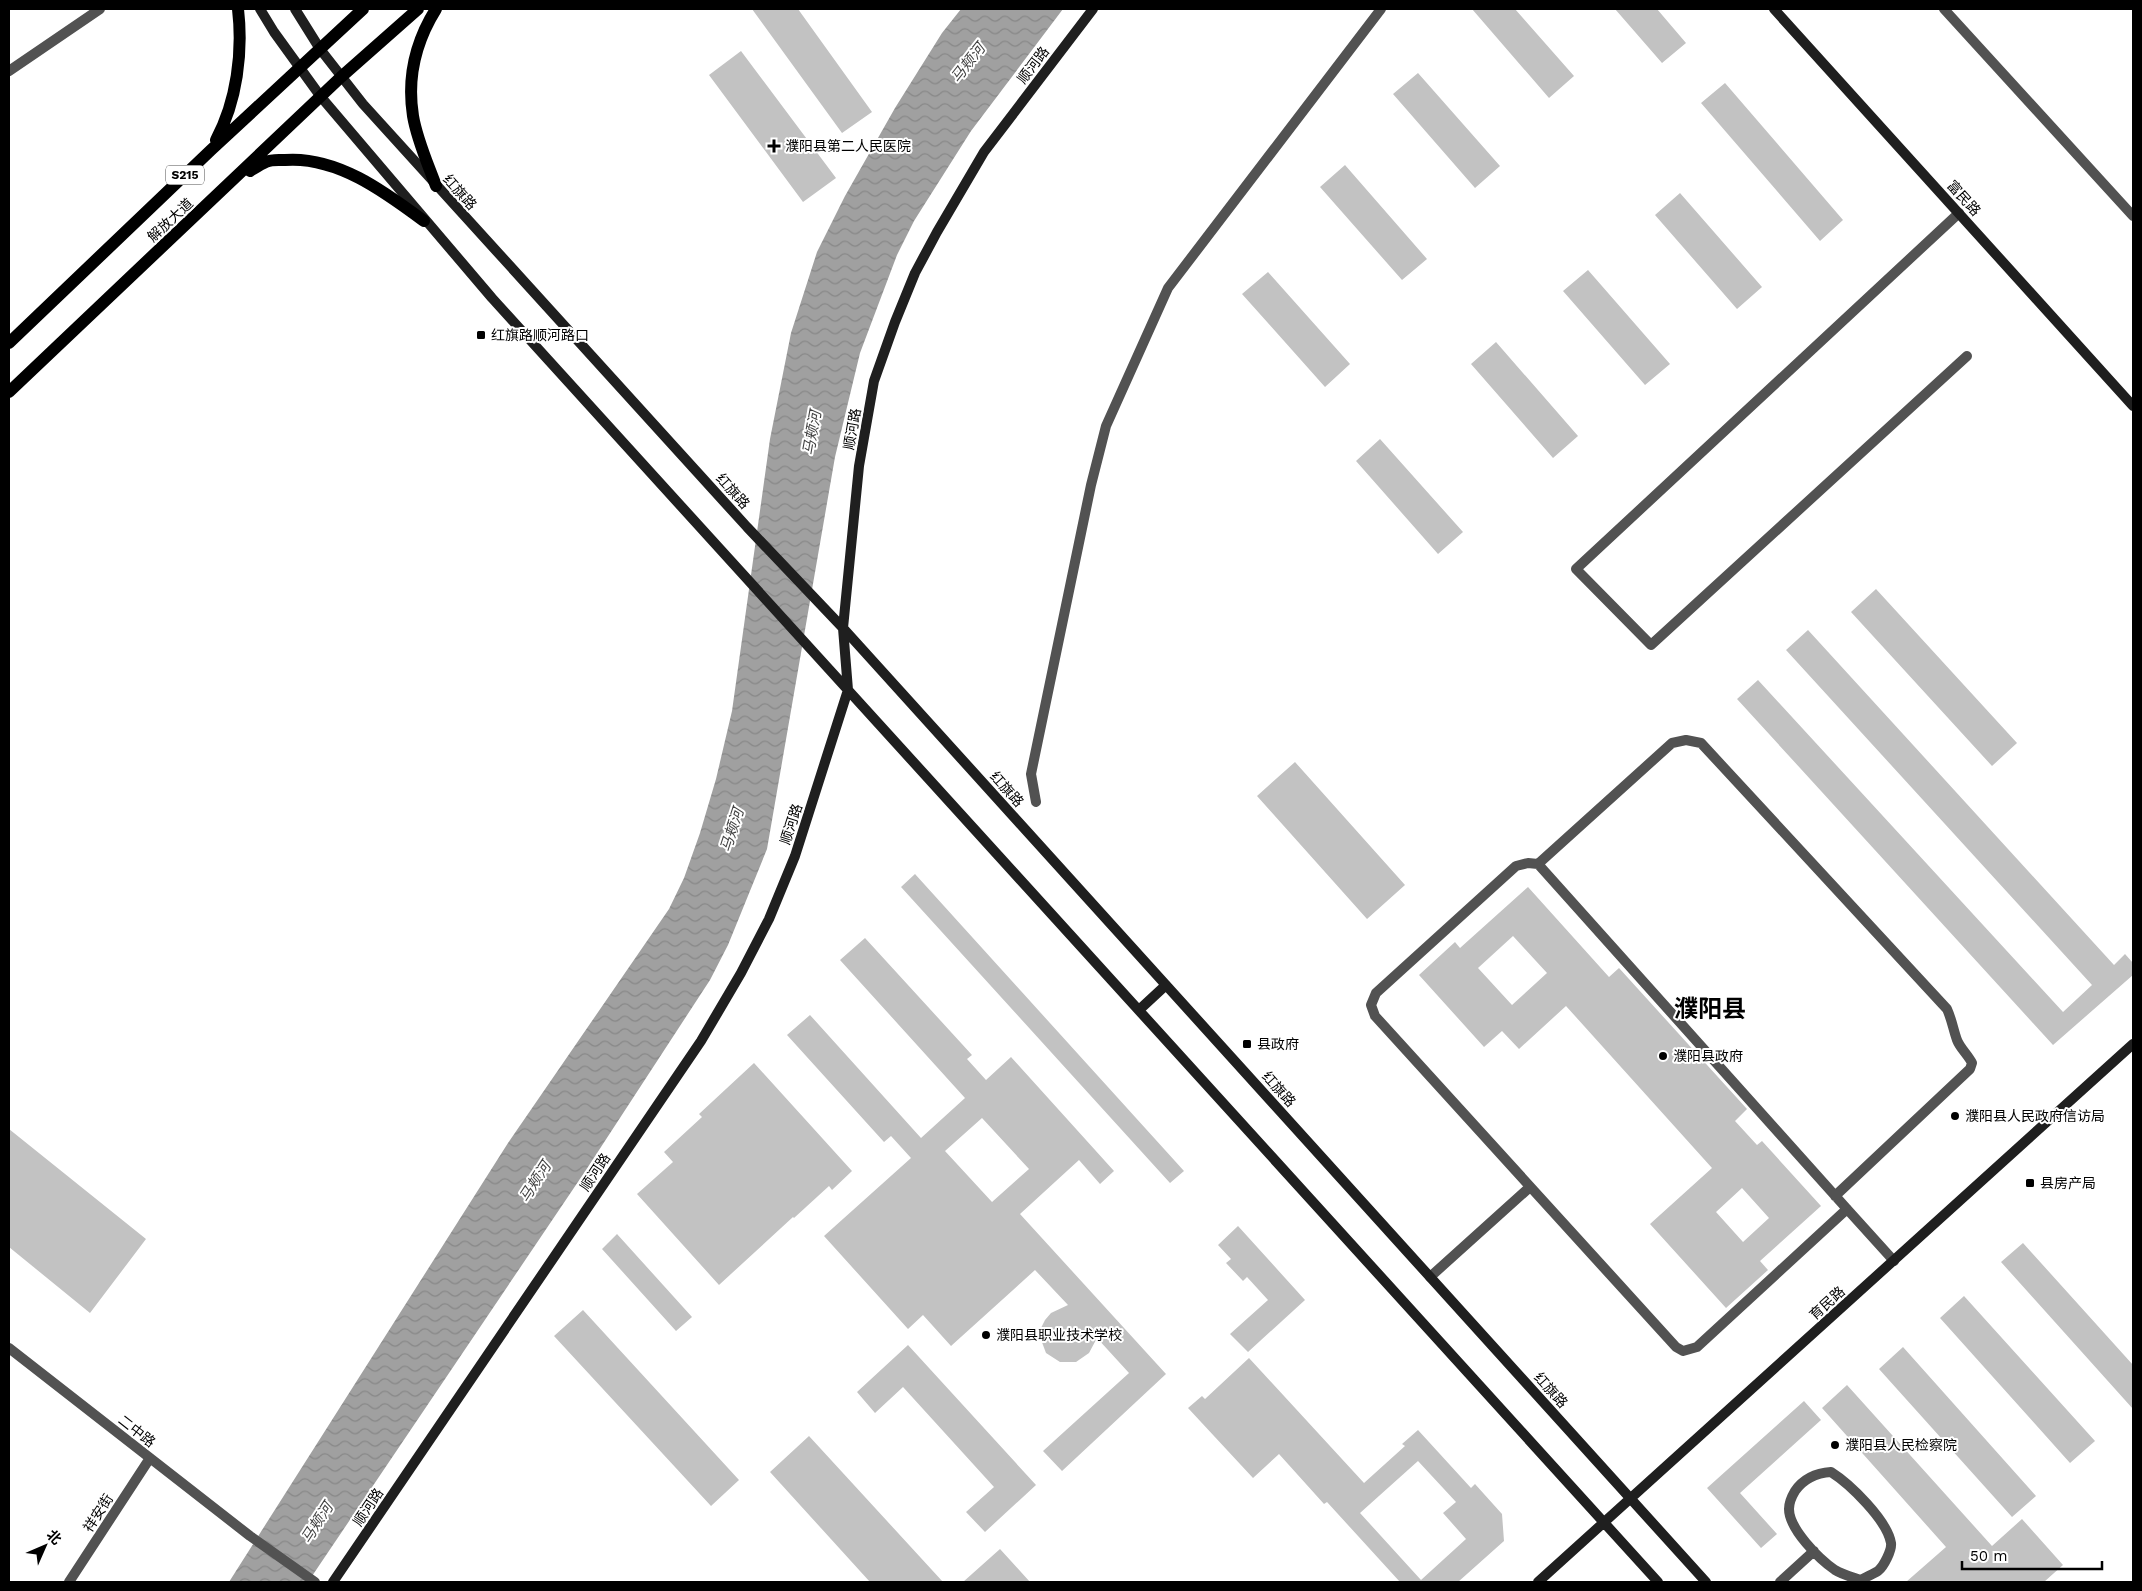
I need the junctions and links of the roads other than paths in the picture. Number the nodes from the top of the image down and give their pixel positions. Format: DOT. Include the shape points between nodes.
graph roads {
  1 [pos="100,9"];
  2 [pos="238,9"];
  3 [pos="260,9"];
  4 [pos="295,9"];
  5 [pos="363,9"];
  6 [pos="418,9"];
  7 [pos="436,9"];
  8 [pos="1094,9"];
  9 [pos="1381,9"];
  10 [pos="1774,9"];
  11 [pos="1944,9"];
  12 [pos="320,49"];
  13 [pos="299,68"];
  14 [pos="9,71"];
  15 [pos="341,77"];
  16 [pos="321,97"];
  17 [pos="211,150"];
  18 [pos="234,180"];
  19 [pos="436,186"];
  20 [pos="1959,213"];
  21 [pos="2133,216"];
  22 [pos="424,221"];
  23 [pos="9,342"];
  24 [pos="1967,356"];
  25 [pos="9,392"];
  26 [pos="2133,406"];
  27 [pos="843,628"];
  28 [pos="848,690"];
  29 [pos="1036,802"];
  30 [pos="1538,864"];
  31 [pos="1166,985"];
  32 [pos="1139,1010"];
  33 [pos="2133,1044"];
  34 [pos="1530,1186"];
  35 [pos="1835,1196"];
  36 [pos="1847,1209"];
  37 [pos="1894,1261"];
  38 [pos="1430,1277"];
  39 [pos="9,1348"];
  40 [pos="150,1458"];
  41 [pos="1631,1499"];
  42 [pos="1604,1522"];
  43 [pos="1814,1552"];
  44 [pos="69,1582"];
  45 [pos="315,1582"];
  46 [pos="333,1582"];
  47 [pos="1538,1582"];
  48 [pos="1658,1582"];
  49 [pos="1706,1582"];
  50 [pos="1780,1582"];
  1 -- 14 [label="street"];
  2 -- 17 [label="main road" via="239,54 228,113"];
  3 -- 13 [label="main road"];
  4 -- 12 [label="main road, 红旗路"];
  5 -- 12 [label="main road, 解放大道 / S215"];
  6 -- 15 [label="main road, 解放大道 / S215"];
  7 -- 19 [label="main road" via="416,53 411,87 414,117"];
  8 -- 27 [label="main road, 顺河路" via="984,152 915,273 894,322 874,381 859,466"];
  9 -- 29 [label="street" via="1168,288 1106,426 1031,774"];
  10 -- 20 [label="main road, 富民路"];
  11 -- 21 [label="street"];
  12 -- 13 [label="main road, 解放大道 / S215"];
  12 -- 15 [label="main road, 红旗路"];
  13 -- 16 [label="main road"];
  13 -- 17 [label="main road, 解放大道 / S215"];
  15 -- 16 [label="main road, 解放大道 / S215"];
  15 -- 19 [label="main road, 红旗路"];
  16 -- 18 [label="main road, 解放大道 / S215"];
  16 -- 22 [label="main road"];
  17 -- 23 [label="main road, 解放大道 / S215"];
  18 -- 22 [label="main road" via="268,161 296,159 327,165 363,180"];
  18 -- 25 [label="main road, 解放大道 / S215"];
  19 -- 27 [label="main road, 红旗路"];
  20 -- 24 [label="street" via="1576,569 1651,645"];
  20 -- 26 [label="main road, 富民路"];
  22 -- 28 [label="main road"];
  27 -- 28 [label="main road, 顺河路"];
  27 -- 31 [label="main road, 红旗路"];
  28 -- 32 [label="main road"];
  28 -- 46 [label="main road, 顺河路" via="795,856 769,919 741,973 701,1041"];
  30 -- 34 [label="street" via="1516,866 1376,993 1371,1005 1375,1016"];
  30 -- 35 [label="street"];
  30 -- 35 [label="street" via="1672,743 1686,740 1700,743 1947,1009 1958,1042 1972,1063 1970,1070"];
  31 -- 32 [label="main road"];
  31 -- 38 [label="main road, 红旗路"];
  32 -- 42 [label="main road"];
  33 -- 37 [label="main road, 育民路"];
  34 -- 36 [label="street" via="1683,1351 1697,1346"];
  34 -- 38 [label="street"];
  35 -- 36 [label="street"];
  36 -- 37 [label="street"];
  37 -- 41 [label="main road, 育民路"];
  38 -- 41 [label="main road, 红旗路"];
  39 -- 40 [label="street, 二中路"];
  40 -- 44 [label="street, 祥安街"];
  40 -- 45 [label="street, 二中路"];
  41 -- 42 [label="main road, 育民路"];
  41 -- 49 [label="main road, 红旗路"];
  42 -- 47 [label="main road, 育民路"];
  42 -- 48 [label="main road"];
  43 -- 43 [label="street" via="1794,1527 1789,1509 1800,1484 1817,1472 1831,1472 1867,1505 1883,1524 1892,1544 1879,1570 1861,1580 1835,1570"];
  43 -- 50 [label="street"];
}
